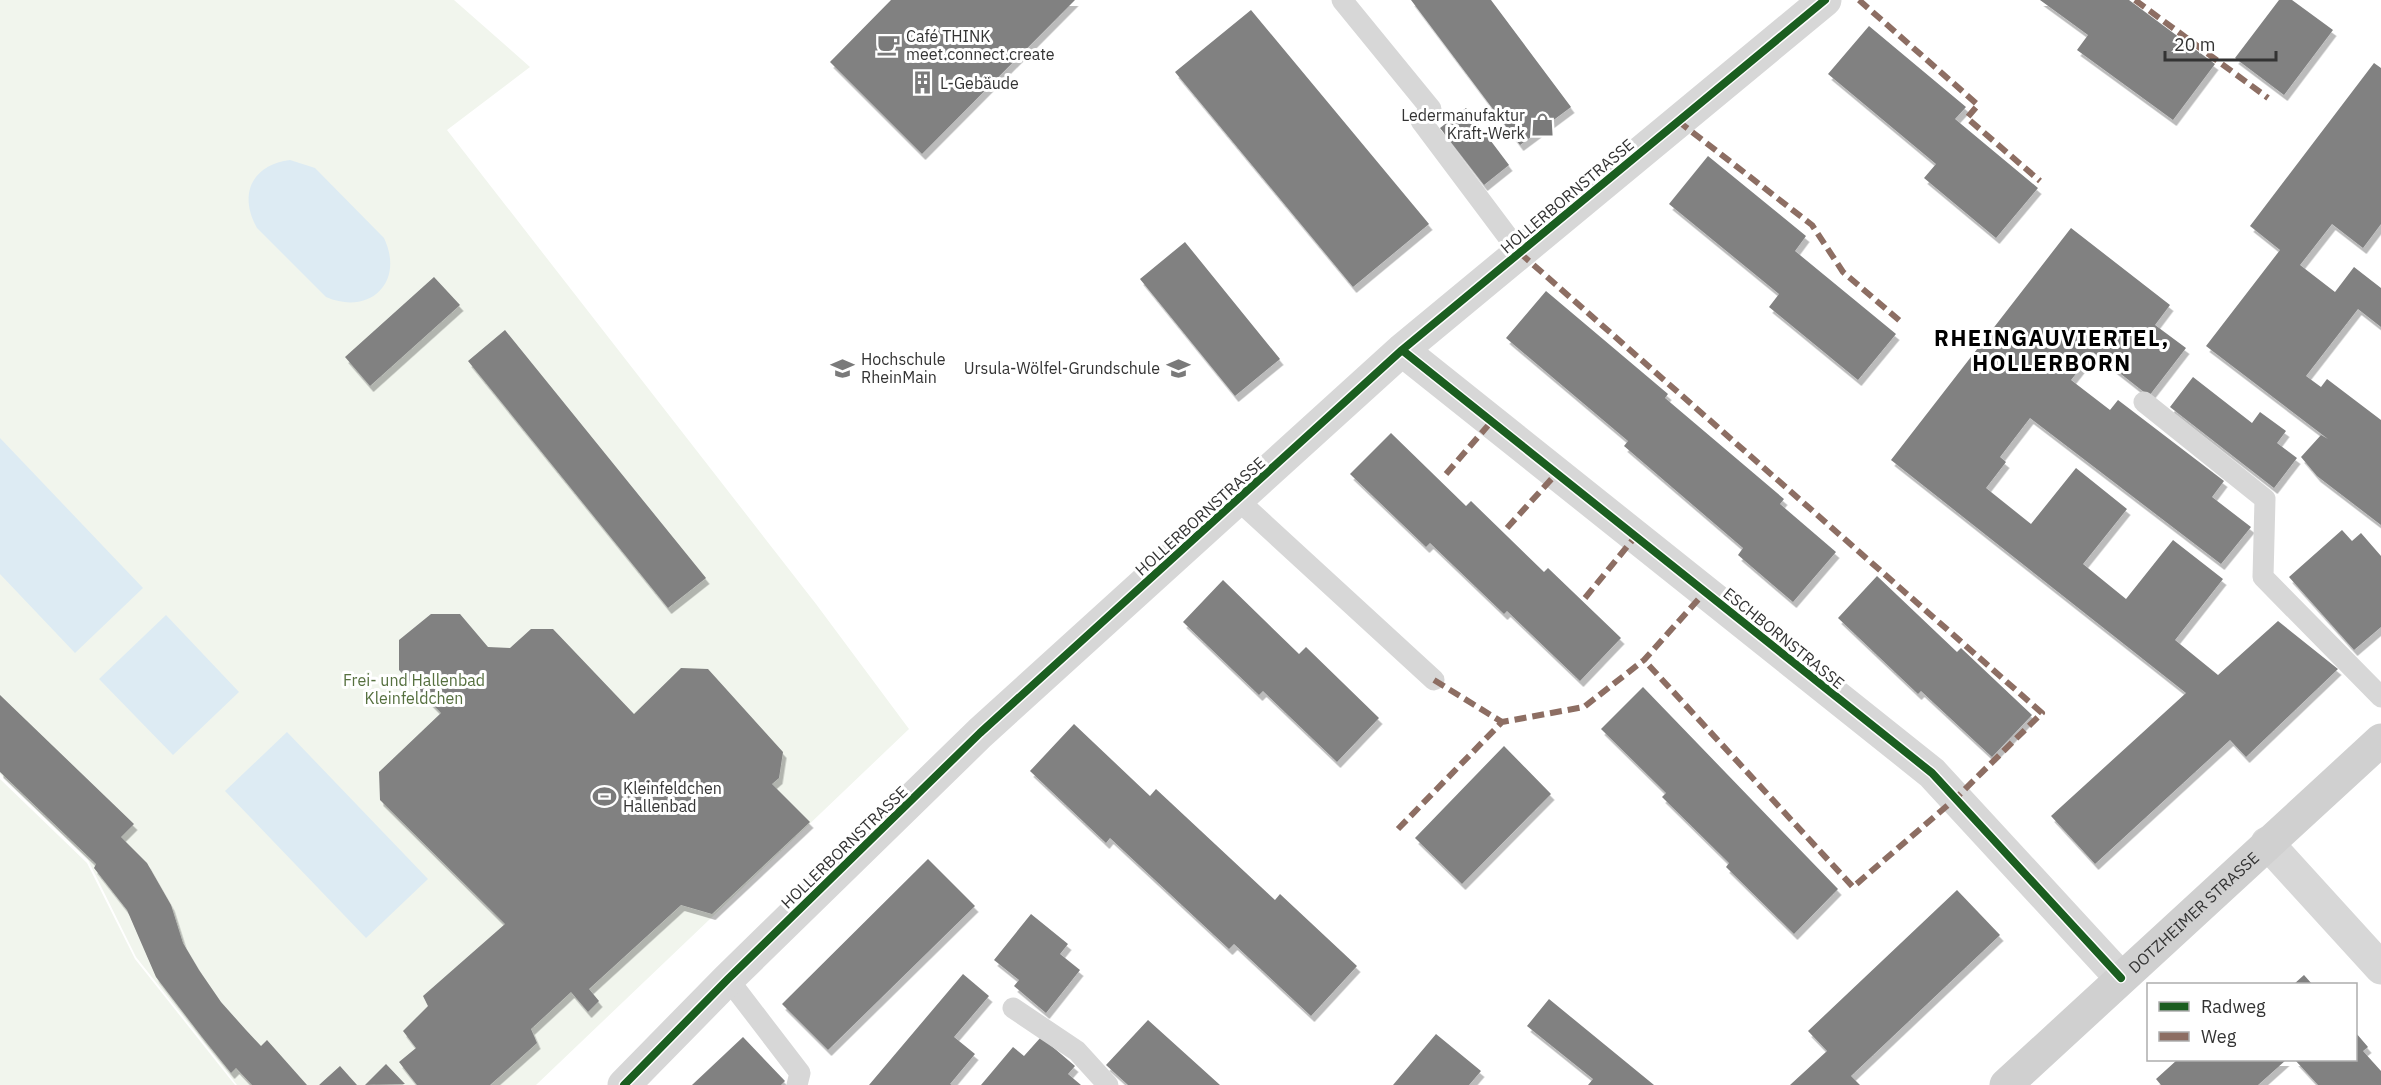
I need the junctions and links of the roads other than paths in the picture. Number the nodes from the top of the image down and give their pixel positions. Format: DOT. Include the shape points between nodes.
graph roads {
  1 [pos="1342,0"];
  2 [pos="1825,0"];
  3 [pos="1520,253"];
  4 [pos="1402,350"];
  5 [pos="2144,402"];
  6 [pos="1238,500"];
  7 [pos="1434,680"];
  8 [pos="2381,697"];
  9 [pos="2381,740"];
  10 [pos="2267,843"];
  11 [pos="2381,968"];
  12 [pos="2121,978"];
  13 [pos="728,979"];
  14 [pos="1013,1008"];
  15 [pos="624,1085"];
  16 [pos="797,1085"];
  17 [pos="1108,1085"];
  18 [pos="2006,1085"];
  1 -- 3 [label="lane" via="1431,109 1421,121"];
  2 -- 3 [label="street, HOLLERBORNSTRASSE"];
  3 -- 4 [label="street, HOLLERBORNSTRASSE"];
  4 -- 6 [label="street, HOLLERBORNSTRASSE"];
  4 -- 12 [label="street, ESCHBORNSTRASSE" via="1932,773"];
  5 -- 8 [label="lane" via="2265,499 2263,577"];
  6 -- 7 [label="lane"];
  6 -- 13 [label="street, HOLLERBORNSTRASSE" via="980,733"];
  9 -- 10 [label="main road, DOTZHEIMER STRASSE"];
  10 -- 11 [label="street"];
  10 -- 12 [label="main road, DOTZHEIMER STRASSE"];
  12 -- 18 [label="main road, DOTZHEIMER STRASSE"];
  13 -- 15 [label="street, HOLLERBORNSTRASSE"];
  13 -- 16 [label="lane" via="800,1073"];
  14 -- 17 [label="lane" via="1077,1051"];
}
